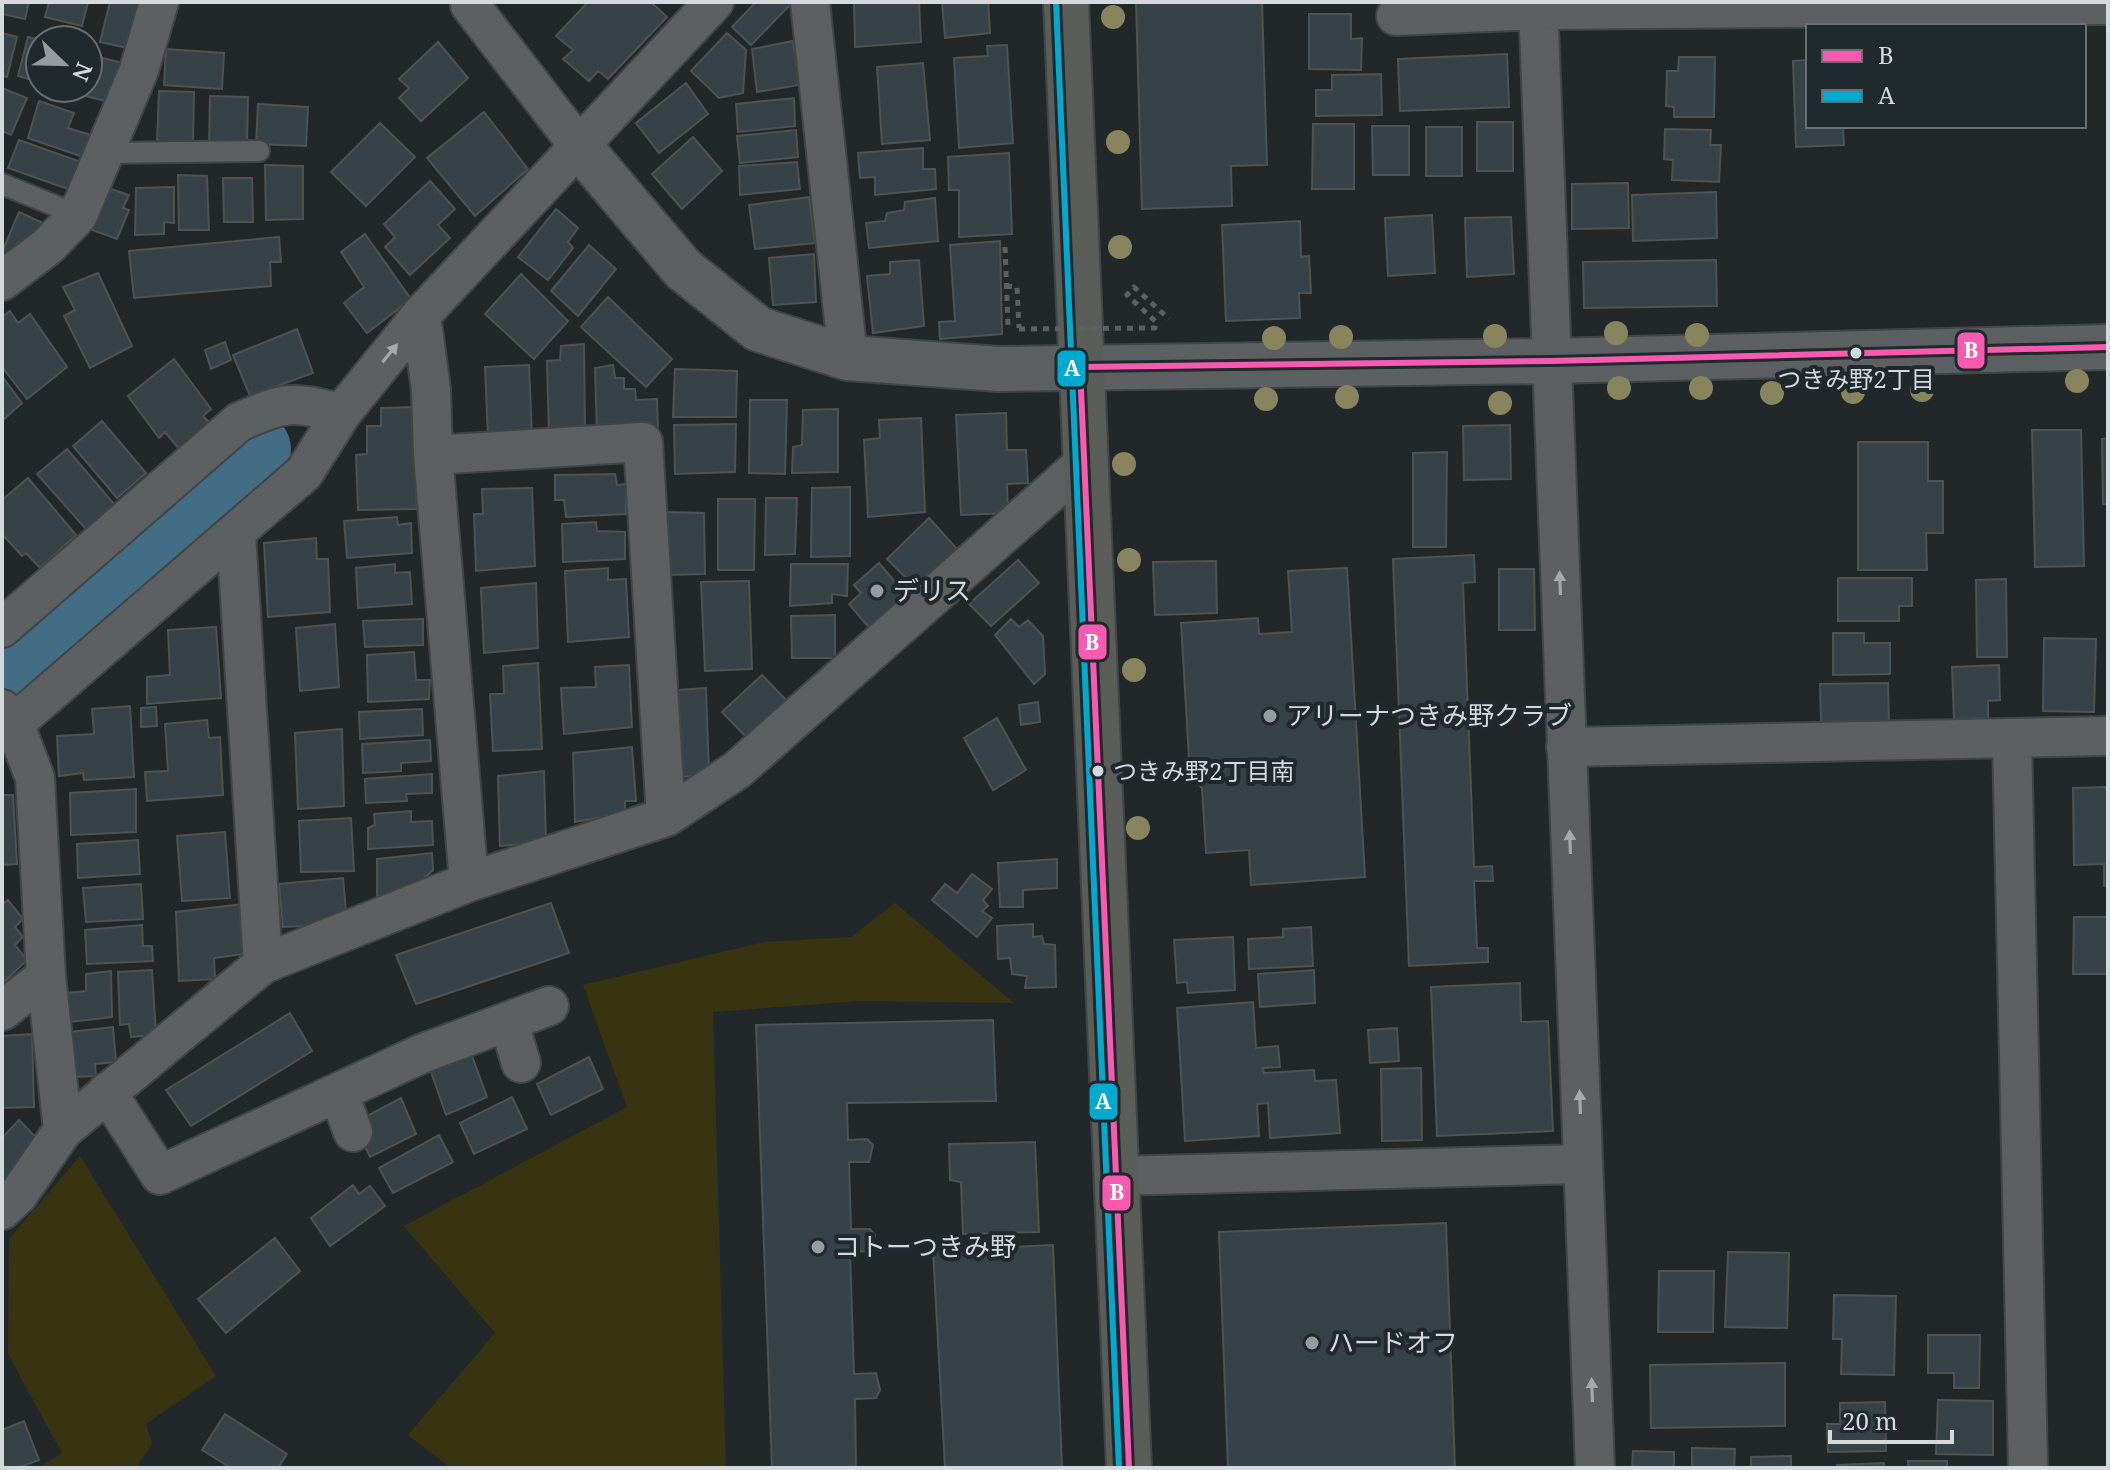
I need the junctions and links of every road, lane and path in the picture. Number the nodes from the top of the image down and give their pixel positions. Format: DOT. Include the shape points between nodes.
graph roads {
  1 [pos="159,2"];
  2 [pos="714,2"];
  3 [pos="810,2"];
  4 [pos="1066,2"];
  5 [pos="470,5"];
  6 [pos="2108,5"];
  7 [pos="1538,6"];
  8 [pos="1396,16"];
  9 [pos="578,145"];
  10 [pos="259,151"];
  11 [pos="107,153"];
  12 [pos="2,184"];
  13 [pos="78,215"];
  14 [pos="1005,247"];
  15 [pos="2,281"];
  16 [pos="1006,286"];
  17 [pos="421,315"];
  18 [pos="1169,319"];
  19 [pos="1008,329"];
  20 [pos="2108,347"];
  21 [pos="848,358"];
  22 [pos="1551,361"];
  23 [pos="1080,367"];
  24 [pos="341,414"];
  25 [pos="433,455"];
  26 [pos="1085,462"];
  27 [pos="236,534"];
  28 [pos="2,628"];
  29 [pos="6,722"];
  30 [pos="2108,736"];
  31 [pos="2012,738"];
  32 [pos="1566,747"];
  33 [pos="666,817"];
  34 [pos="469,882"];
  35 [pos="263,964"];
  36 [pos="46,976"];
  37 [pos="549,1006"];
  38 [pos="2,1011"];
  39 [pos="509,1023"];
  40 [pos="521,1063"];
  41 [pos="107,1092"];
  42 [pos="339,1094"];
  43 [pos="63,1130"];
  44 [pos="353,1132"];
  45 [pos="1583,1164"];
  46 [pos="1118,1176"];
  47 [pos="2,1210"];
  48 [pos="1129,1468"];
  49 [pos="1595,1468"];
  50 [pos="2028,1468"];
  1 -- 11 [label="street"];
  2 -- 9 [label="street"];
  3 -- 21 [label="street"];
  4 -- 23 [label="main road"];
  5 -- 9 [label="street"];
  6 -- 7 [label="street"];
  7 -- 8 [label="street"];
  7 -- 22 [label="street"];
  9 -- 17 [label="street"];
  9 -- 21 [label="street" via="683,269 758,329"];
  10 -- 11 [label="lane"];
  11 -- 13 [label="street"];
  12 -- 13 [label="lane"];
  13 -- 15 [label="street"];
  14 -- 16 [label="path"];
  16 -- 18 [label="path, bridge" via="1017,287 1019,329 1155,328 1155,321 1127,295 1134,287"];
  16 -- 19 [label="path"];
  24 -- 17 [label="street, one-way"];
  17 -- 25 [label="street"];
  20 -- 22 [label="street"];
  21 -- 23 [label="street" via="999,369"];
  22 -- 23 [label="street"];
  32 -- 22 [label="street, one-way"];
  23 -- 26 [label="main road"];
  24 -- 27 [label="street" via="304,473"];
  24 -- 28 [label="street" via="304,403 275,406 239,422"];
  25 -- 33 [label="street" via="643,442"];
  25 -- 34 [label="street"];
  26 -- 33 [label="street" via="748,761"];
  26 -- 46 [label="main road"];
  27 -- 29 [label="street"];
  27 -- 35 [label="street"];
  29 -- 36 [label="street" via="35,778"];
  30 -- 31 [label="street"];
  31 -- 32 [label="street"];
  31 -- 50 [label="street"];
  45 -- 32 [label="street, one-way"];
  33 -- 34 [label="street"];
  34 -- 35 [label="street"];
  35 -- 41 [label="street"];
  36 -- 38 [label="street"];
  36 -- 43 [label="street"];
  37 -- 39 [label="street"];
  39 -- 40 [label="street"];
  39 -- 42 [label="street" via="421,1054"];
  41 -- 42 [label="street" via="160,1175"];
  41 -- 43 [label="street"];
  42 -- 44 [label="street"];
  43 -- 47 [label="street"];
  45 -- 46 [label="street"];
  49 -- 45 [label="street, one-way"];
  46 -- 48 [label="main road"];
}
